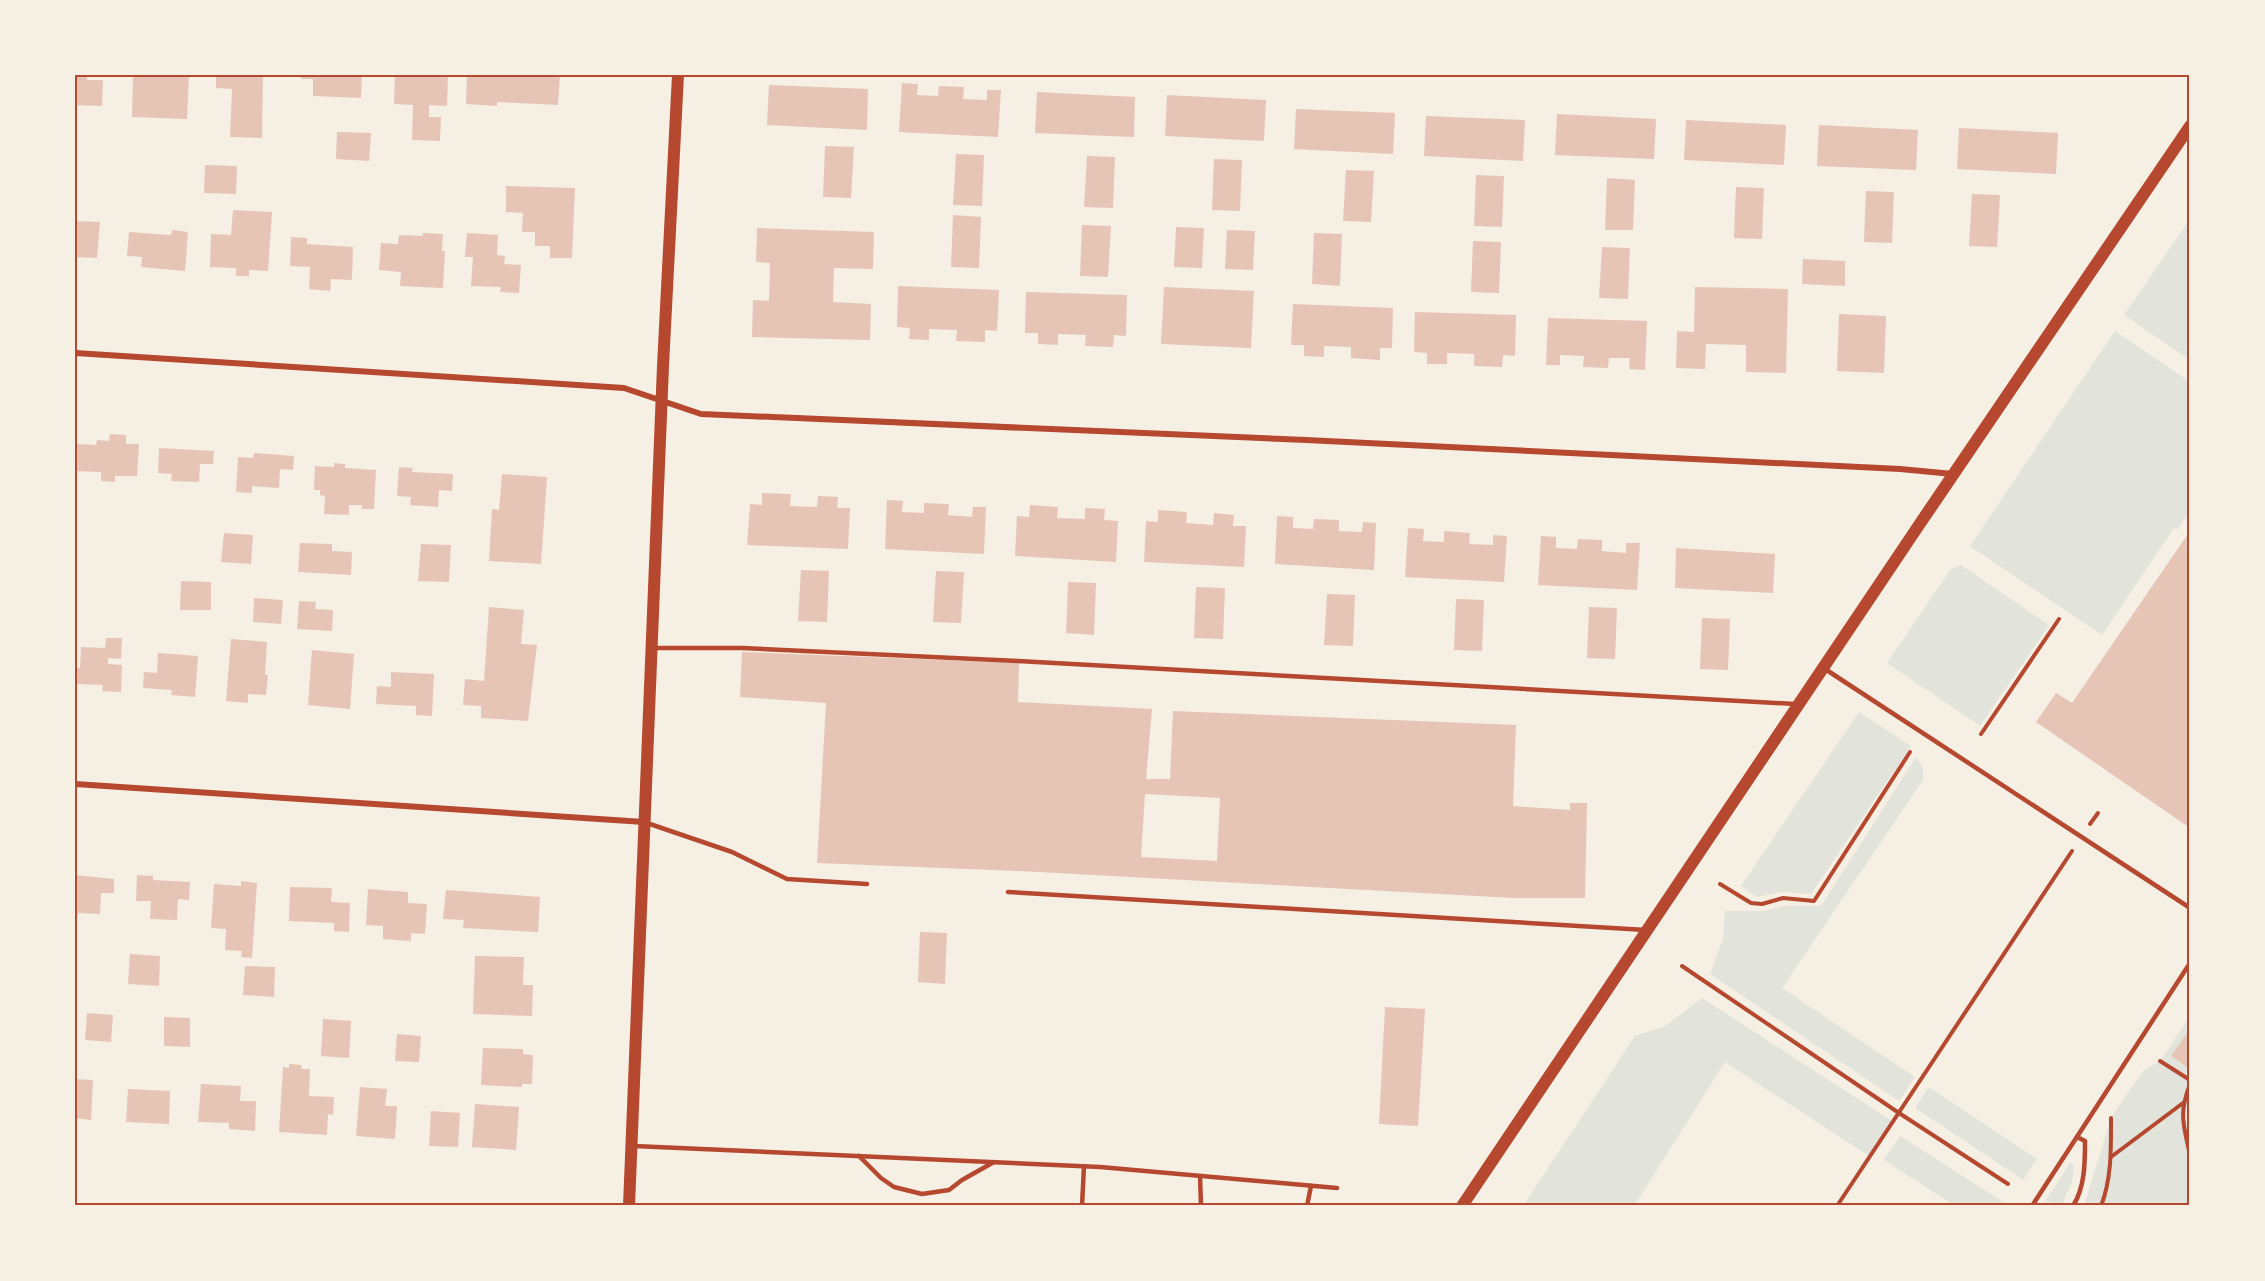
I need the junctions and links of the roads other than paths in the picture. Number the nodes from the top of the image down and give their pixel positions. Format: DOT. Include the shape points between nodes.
graph roads {
  1 [pos="678,75"];
  2 [pos="2190,126"];
  3 [pos="75,354"];
  4 [pos="662,401"];
  5 [pos="1953,474"];
  6 [pos="652,648"];
  7 [pos="1823,667"];
  8 [pos="1798,704"];
  9 [pos="75,784"];
  10 [pos="644,822"];
  11 [pos="867,884"];
  12 [pos="1008,892"];
  13 [pos="2190,908"];
  14 [pos="1647,930"];
  15 [pos="2190,963"];
  16 [pos="2077,1137"];
  17 [pos="631,1146"];
  18 [pos="859,1156"];
  19 [pos="994,1162"];
  20 [pos="1084,1166"];
  21 [pos="1200,1176"];
  22 [pos="1311,1186"];
  23 [pos="1337,1188"];
  24 [pos="629,1206"];
  25 [pos="1082,1206"];
  26 [pos="1201,1206"];
  27 [pos="1307,1206"];
  28 [pos="1462,1206"];
  29 [pos="2032,1206"];
  30 [pos="2073,1206"];
  1 -- 4 [label="main road"];
  2 -- 5 [label="main road"];
  3 -- 4 [label="street" via="624,388"];
  4 -- 5 [label="street" via="709,415 1306,440"];
  4 -- 6 [label="main road"];
  5 -- 7 [label="main road"];
  6 -- 8 [label="lane" via="741,648 1018,661"];
  6 -- 10 [label="main road"];
  7 -- 8 [label="main road"];
  7 -- 13 [label="lane"];
  8 -- 14 [label="main road"];
  9 -- 10 [label="street"];
  10 -- 11 [label="lane" via="732,852 788,879"];
  10 -- 17 [label="main road"];
  12 -- 14 [label="lane"];
  14 -- 28 [label="main road"];
  15 -- 16 [label="lane"];
  16 -- 29 [label="lane"];
  16 -- 30 [label="lane" via="2085,1141 2085,1163"];
  17 -- 18 [label="lane"];
  17 -- 24 [label="main road"];
  18 -- 19 [label="lane"];
  18 -- 19 [label="lane" via="894,1187 922,1194 949,1190"];
  19 -- 20 [label="lane"];
  20 -- 21 [label="lane"];
  20 -- 25 [label="lane"];
  21 -- 22 [label="lane"];
  21 -- 26 [label="lane"];
  22 -- 23 [label="lane"];
  22 -- 27 [label="lane"];
}
